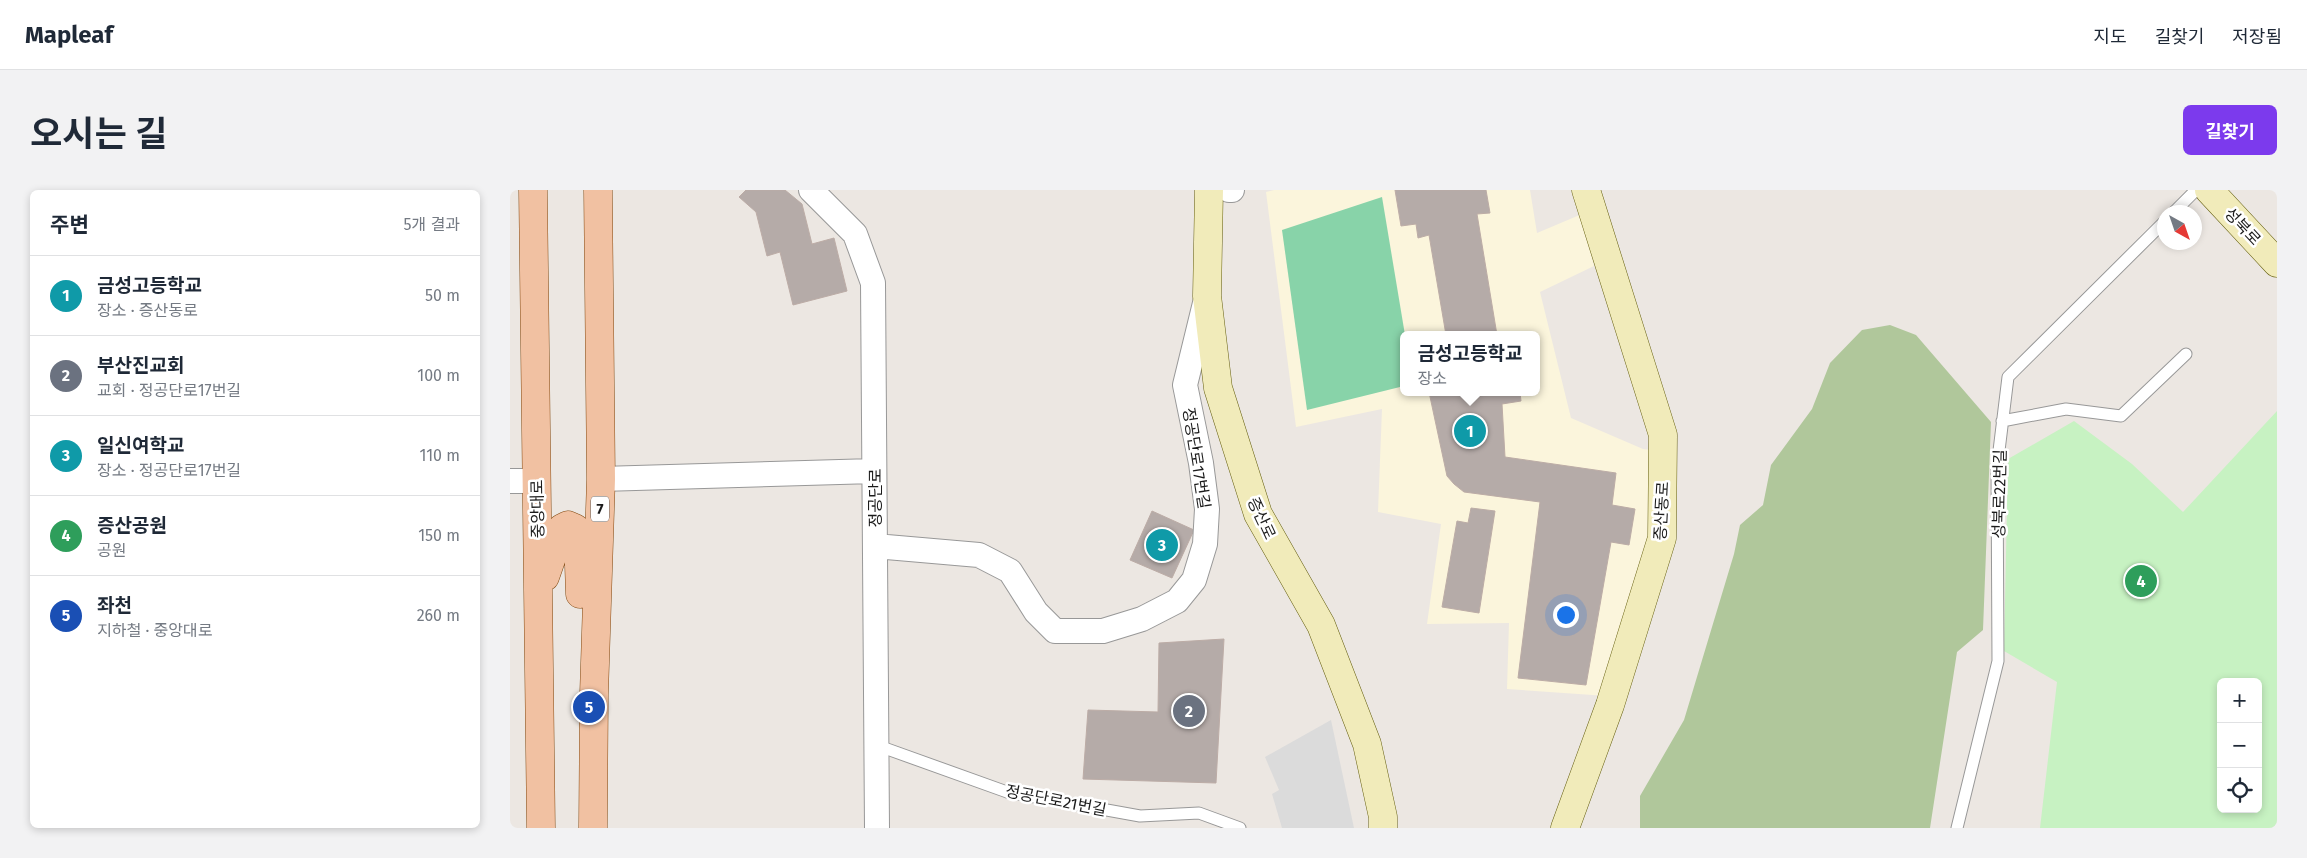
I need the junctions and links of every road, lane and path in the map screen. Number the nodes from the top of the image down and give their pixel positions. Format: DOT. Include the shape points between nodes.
graph roads {
  1 [pos="533,190"];
  2 [pos="598,190"];
  3 [pos="810,190"];
  4 [pos="1209,190"];
  5 [pos="1586,190"];
  6 [pos="2196,190"];
  7 [pos="2209,190"];
  8 [pos="2181,205"];
  9 [pos="2157,229"];
  10 [pos="2277,263"];
  11 [pos="1207,296"];
  12 [pos="2186,354"];
  13 [pos="2002,421"];
  14 [pos="874,471"];
  15 [pos="601,479"];
  16 [pos="523,481"];
  17 [pos="875,546"];
  18 [pos="538,595"];
  19 [pos="594,694"];
  20 [pos="876,745"];
  21 [pos="1140,816"];
  22 [pos="541,828"];
  23 [pos="593,828"];
  24 [pos="877,828"];
  25 [pos="1137,828"];
  26 [pos="1240,828"];
  27 [pos="1383,828"];
  28 [pos="1565,828"];
  29 [pos="1956,828"];
  1 -- 16 [label="main road, 중앙대로"];
  2 -- 15 [label="main road, 7"];
  3 -- 14 [label="street, 정공단로" via="855,234 873,283"];
  4 -- 11 [label="street, 증산로"];
  5 -- 28 [label="street, 증산동로" via="1663,435 1662,538 1610,705"];
  6 -- 8 [label="lane"];
  7 -- 10 [label="street, 성북로"];
  9 -- 13 [label="lane, 성북로22번길" via="2008,377"];
  11 -- 17 [label="street, 정공단로17번길" via="1185,385 1207,509 1205,544 1194,580 1177,601 1142,619 1104,631 1055,631 1036,612 1010,571 979,555"];
  11 -- 27 [label="street, 증산로" via="1218,388 1258,514 1321,625 1367,744"];
  12 -- 13 [label="lane" via="2121,416 2066,409"];
  13 -- 29 [label="lane, 성북로22번길" via="1997,467 1998,661"];
  14 -- 15 [label="street"];
  14 -- 17 [label="street, 정공단로"];
  15 -- 19 [label="main road, 7"];
  16 -- 18 [label="main road, 중앙대로"];
  17 -- 20 [label="street, 정공단로"];
  18 -- 19 [label="main road" via="562,528 575,528 582,648"];
  18 -- 22 [label="main road, 중앙대로"];
  19 -- 23 [label="main road, 7"];
  20 -- 21 [label="lane, 정공단로21번길" via="1007,792"];
  20 -- 24 [label="street, 정공단로"];
  21 -- 25 [label="lane"];
  21 -- 26 [label="lane, 정공단로21번길" via="1199,812"];
}
